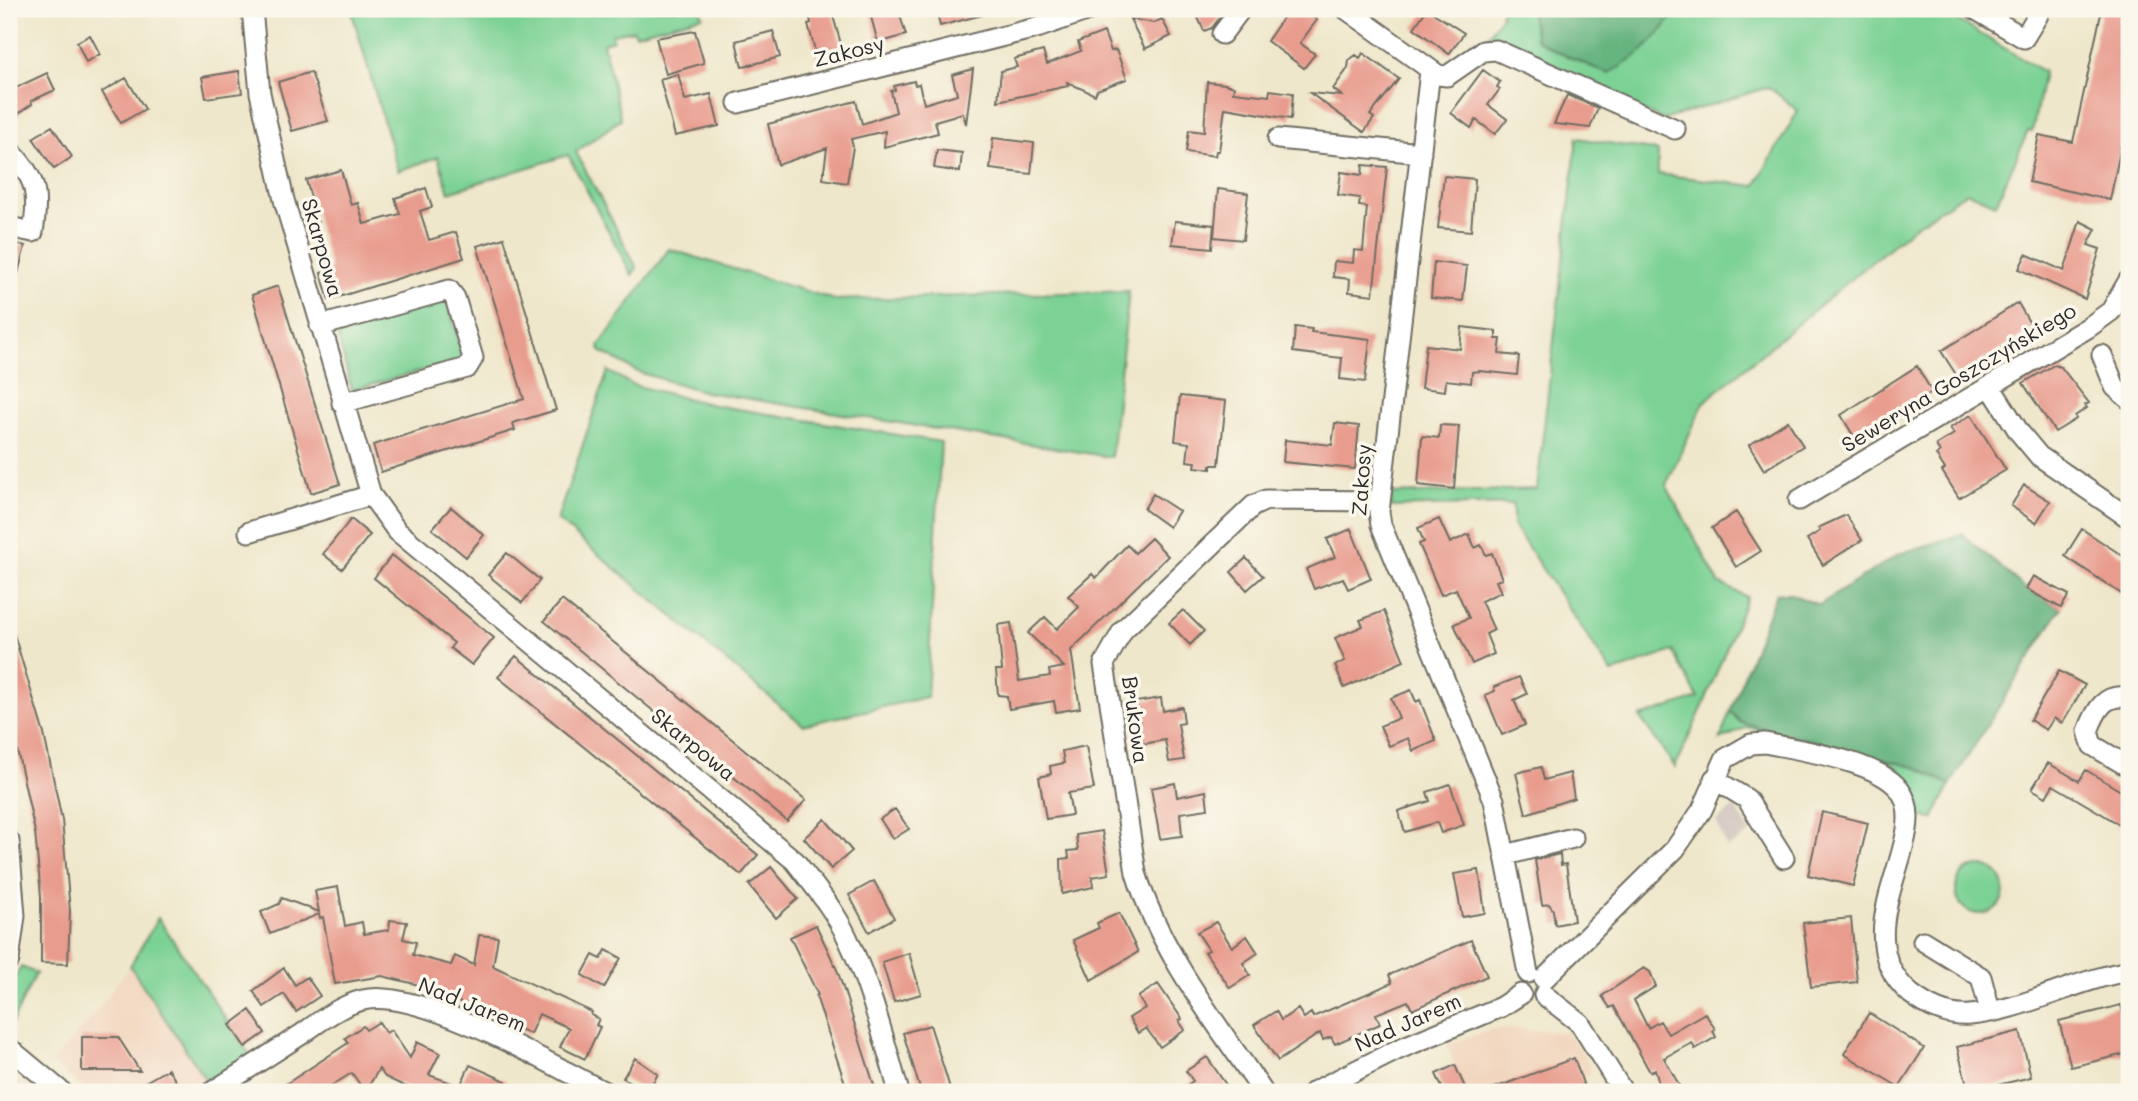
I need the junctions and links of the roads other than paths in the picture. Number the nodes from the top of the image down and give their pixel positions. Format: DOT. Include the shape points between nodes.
graph roads {
  1 [pos="252,9"];
  2 [pos="1092,9"];
  3 [pos="1241,9"];
  4 [pos="1346,9"];
  5 [pos="1975,9"];
  6 [pos="2038,15"];
  7 [pos="1222,34"];
  8 [pos="1430,71"];
  9 [pos="738,103"];
  10 [pos="1675,129"];
  11 [pos="1278,139"];
  12 [pos="9,150"];
  13 [pos="1421,153"];
  14 [pos="9,228"];
  15 [pos="2128,288"];
  16 [pos="320,326"];
  17 [pos="2102,355"];
  18 [pos="1990,386"];
  19 [pos="2129,399"];
  20 [pos="342,403"];
  21 [pos="371,495"];
  22 [pos="1799,500"];
  23 [pos="1380,501"];
  24 [pos="2129,518"];
  25 [pos="249,532"];
  26 [pos="2129,698"];
  27 [pos="2129,767"];
  28 [pos="1714,779"];
  29 [pos="1573,838"];
  30 [pos="9,841"];
  31 [pos="1506,855"];
  32 [pos="1784,858"];
  33 [pos="1923,941"];
  34 [pos="9,960"];
  35 [pos="2129,971"];
  36 [pos="1538,982"];
  37 [pos="1990,1011"];
  38 [pos="9,1048"];
  39 [pos="39,1085"];
  40 [pos="62,1092"];
  41 [pos="212,1092"];
  42 [pos="605,1092"];
  43 [pos="900,1092"];
  44 [pos="1263,1092"];
  45 [pos="1313,1092"];
  46 [pos="1623,1092"];
  1 -- 16 [label="street, Skarpowa" via="270,142"];
  2 -- 9 [label="street, Zakosy" via="1040,27"];
  3 -- 7 [label="street"];
  4 -- 8 [label="street"];
  5 -- 6 [label="street" via="2024,38"];
  8 -- 10 [label="street" via="1447,76 1483,51 1496,50"];
  8 -- 13 [label="street, Zakosy"];
  11 -- 13 [label="street"];
  12 -- 14 [label="street" via="35,187 37,207 33,232"];
  13 -- 23 [label="street, Zakosy"];
  15 -- 18 [label="street, Seweryna Goszczyńskiego" via="2112,311"];
  16 -- 20 [label="street, Skarpowa"];
  16 -- 20 [label="street" via="449,290 473,358 467,368"];
  17 -- 19 [label="street" via="2115,387"];
  18 -- 22 [label="street, Seweryna Goszczyńskiego"];
  18 -- 24 [label="street" via="2039,456"];
  20 -- 21 [label="street, Skarpowa"];
  21 -- 25 [label="street"];
  21 -- 43 [label="street, Skarpowa" via="397,531 795,861 847,936"];
  23 -- 31 [label="street, Zakosy" via="1381,525 1486,776"];
  23 -- 44 [label="street, Brukowa" via="1266,500 1253,506 1123,630 1104,664 1131,846 1144,899 1173,958"];
  26 -- 27 [label="street" via="2109,698 2102,703 2088,731 2092,745"];
  28 -- 32 [label="street" via="1747,799"];
  28 -- 36 [label="street" via="1702,810 1675,849"];
  28 -- 37 [label="street" via="1733,753 1751,744 1765,744 1873,770 1896,785 1908,816 1883,927 1886,958 1894,975 1925,1005 1968,1015"];
  29 -- 31 [label="street"];
  30 -- 34 [label="street" via="15,916"];
  31 -- 36 [label="street, Zakosy"];
  33 -- 37 [label="street" via="1981,977"];
  35 -- 37 [label="street"];
  36 -- 45 [label="street, Nad Jarem" via="1533,1000 1521,994"];
  36 -- 46 [label="street" via="1580,1023"];
  38 -- 39 [label="street"];
  39 -- 40 [label="street"];
  41 -- 42 [label="street, Nad Jarem" via="336,1011 380,997 450,1017"];
}
